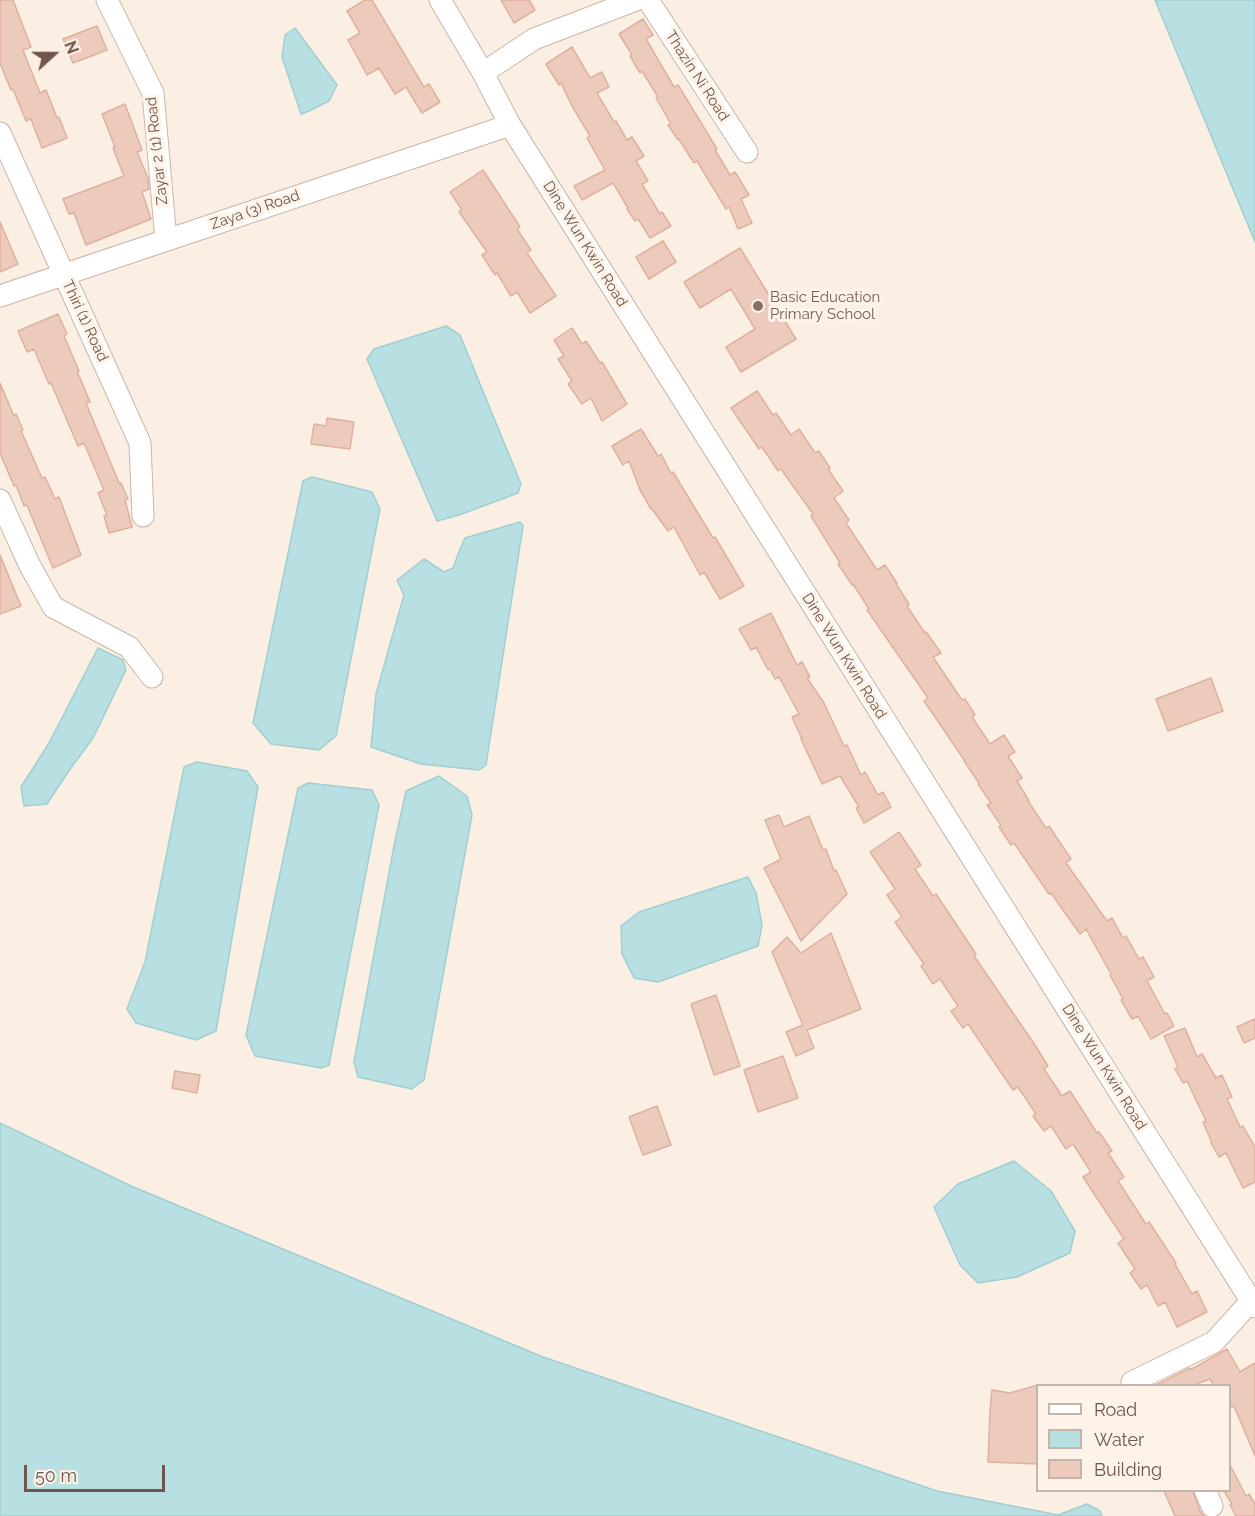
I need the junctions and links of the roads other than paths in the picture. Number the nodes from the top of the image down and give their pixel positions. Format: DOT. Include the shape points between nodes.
graph roads {
  1 [pos="107,0"];
  2 [pos="440,0"];
  3 [pos="636,0"];
  4 [pos="648,0"];
  5 [pos="483,73"];
  6 [pos="510,125"];
  7 [pos="0,133"];
  8 [pos="747,152"];
  9 [pos="166,240"];
  10 [pos="64,274"];
  11 [pos="0,296"];
  12 [pos="0,500"];
  13 [pos="143,516"];
  14 [pos="152,677"];
  15 [pos="1253,1304"];
  16 [pos="1133,1384"];
  1 -- 9 [label="street, Zayar 2 (1) Road" via="153,93"];
  2 -- 5 [label="street, Dine Wun Kwin Road"];
  3 -- 5 [label="street" via="534,39"];
  4 -- 8 [label="street, Thazin Ni Road"];
  5 -- 6 [label="street, Dine Wun Kwin Road"];
  6 -- 9 [label="street, Zaya (3) Road"];
  6 -- 15 [label="street, Dine Wun Kwin Road"];
  7 -- 10 [label="street, Thiri (1) Road"];
  9 -- 10 [label="street, Zaya (3) Road"];
  10 -- 11 [label="street, Zaya (3) Road"];
  10 -- 13 [label="street, Thiri (1) Road" via="140,443"];
  12 -- 14 [label="street" via="53,607 129,646"];
  15 -- 16 [label="street" via="1214,1342"];
}
